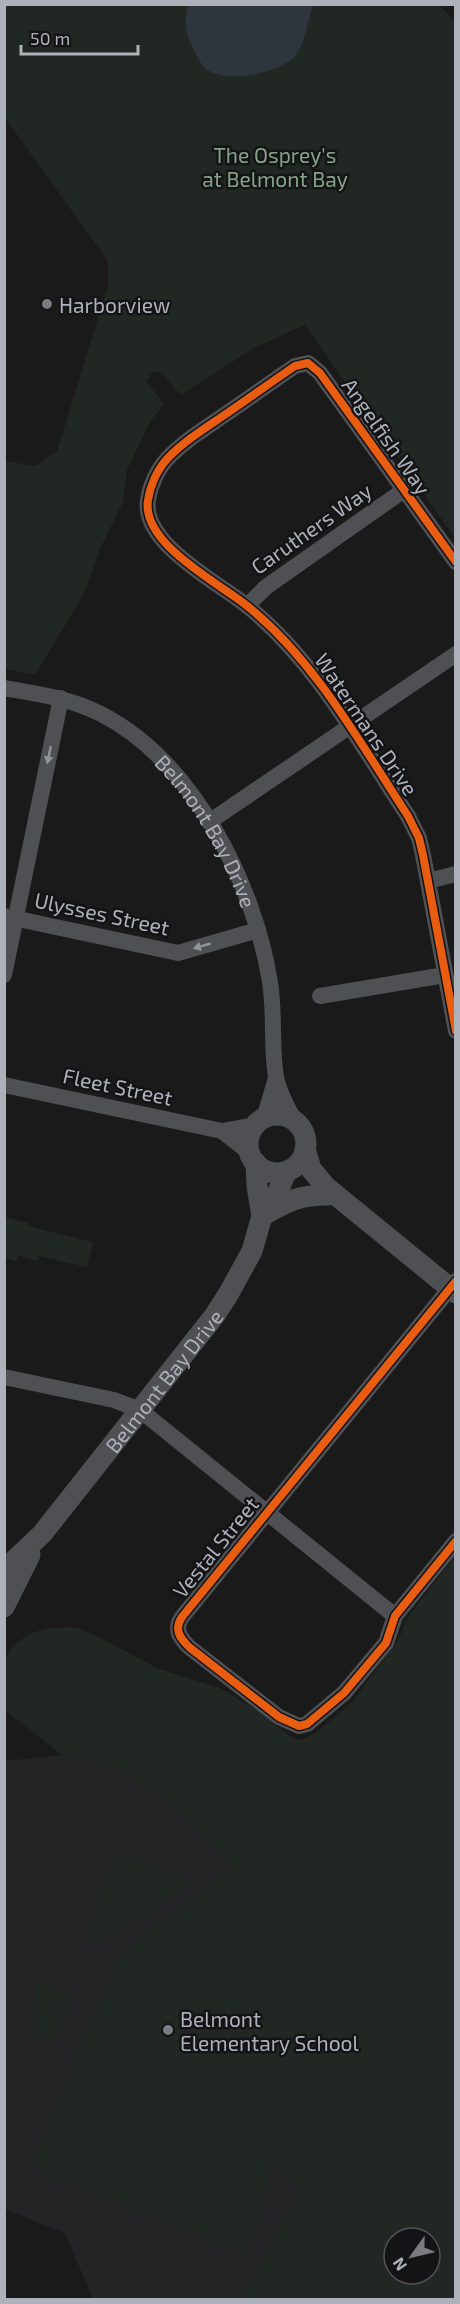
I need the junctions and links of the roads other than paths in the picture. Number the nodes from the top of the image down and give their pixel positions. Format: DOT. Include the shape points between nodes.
graph roads {
  1 [pos="308,363"];
  2 [pos="404,490"];
  3 [pos="456,562"];
  4 [pos="247,606"];
  5 [pos="456,654"];
  6 [pos="4,688"];
  7 [pos="61,698"];
  8 [pos="349,727"];
  9 [pos="209,822"];
  10 [pos="456,874"];
  11 [pos="428,881"];
  12 [pos="10,917"];
  13 [pos="258,930"];
  14 [pos="4,975"];
  15 [pos="445,975"];
  16 [pos="320,996"];
  17 [pos="456,1030"];
  18 [pos="276,1078"];
  19 [pos="4,1085"];
  20 [pos="260,1122"];
  21 [pos="296,1122"];
  22 [pos="222,1131"];
  23 [pos="306,1149"];
  24 [pos="253,1158"];
  25 [pos="288,1171"];
  26 [pos="336,1199"];
  27 [pos="262,1216"];
  28 [pos="454,1287"];
  29 [pos="4,1377"];
  30 [pos="140,1410"];
  31 [pos="267,1512"];
  32 [pos="42,1534"];
  33 [pos="456,1541"];
  34 [pos="4,1570"];
  35 [pos="4,1607"];
  36 [pos="395,1616"];
  1 -- 2 [label="street, Angelfish Way" via="320,373"];
  1 -- 4 [label="street, Watermans Drive" via="296,366 176,451 158,472 148,501 151,522 171,550"];
  2 -- 3 [label="street, Angelfish Way"];
  2 -- 4 [label="street, Caruthers Way" via="266,587"];
  4 -- 8 [label="street, Watermans Drive" via="309,669"];
  5 -- 8 [label="street"];
  6 -- 7 [label="street, Belmont Bay Drive"];
  7 -- 9 [label="street, Belmont Bay Drive" via="99,713 146,743"];
  7 -- 12 [label="street, one-way"];
  8 -- 9 [label="street"];
  8 -- 11 [label="street, Watermans Drive" via="414,828"];
  9 -- 13 [label="street, Belmont Bay Drive" via="238,875"];
  10 -- 11 [label="street"];
  11 -- 15 [label="street, Watermans Drive"];
  13 -- 12 [label="street, Ulysses Street, one-way" via="178,953"];
  12 -- 14 [label="street"];
  13 -- 18 [label="street, Belmont Bay Drive" via="270,984"];
  15 -- 16 [label="street"];
  15 -- 17 [label="street, Watermans Drive"];
  18 -- 20 [label="street, Belmont Bay Drive"];
  18 -- 21 [label="street, Belmont Bay Drive"];
  19 -- 22 [label="street, Fleet Street"];
  20 -- 21 [label="street" via="280,1116"];
  20 -- 22 [label="street, Fleet Street"];
  20 -- 24 [label="street, Belmont Bay Drive" via="249,1141"];
  21 -- 23 [label="street, Belmont Bay Drive" via="303,1132"];
  22 -- 24 [label="street, Fleet Street"];
  23 -- 25 [label="street, Belmont Bay Drive" via="301,1160"];
  23 -- 26 [label="street" via="313,1171"];
  24 -- 25 [label="street" via="272,1172"];
  24 -- 27 [label="street, Belmont Bay Drive"];
  25 -- 26 [label="street"];
  25 -- 27 [label="street, Belmont Bay Drive"];
  26 -- 27 [label="street" via="311,1195 294,1198"];
  26 -- 28 [label="street"];
  27 -- 30 [label="street, Belmont Bay Drive" via="252,1251 229,1293"];
  28 -- 31 [label="street, Vestal Street"];
  29 -- 30 [label="street" via="114,1400"];
  30 -- 31 [label="street"];
  30 -- 32 [label="street, Belmont Bay Drive"];
  31 -- 36 [label="street"];
  31 -- 36 [label="street, Vestal Street" via="178,1623 180,1638 189,1647 279,1717 298,1726 307,1724 344,1692 386,1643"];
  32 -- 34 [label="street, Belmont Bay Drive"];
  32 -- 35 [label="street, Belmont Bay Drive"];
  33 -- 36 [label="street, Vestal Street"];
}
